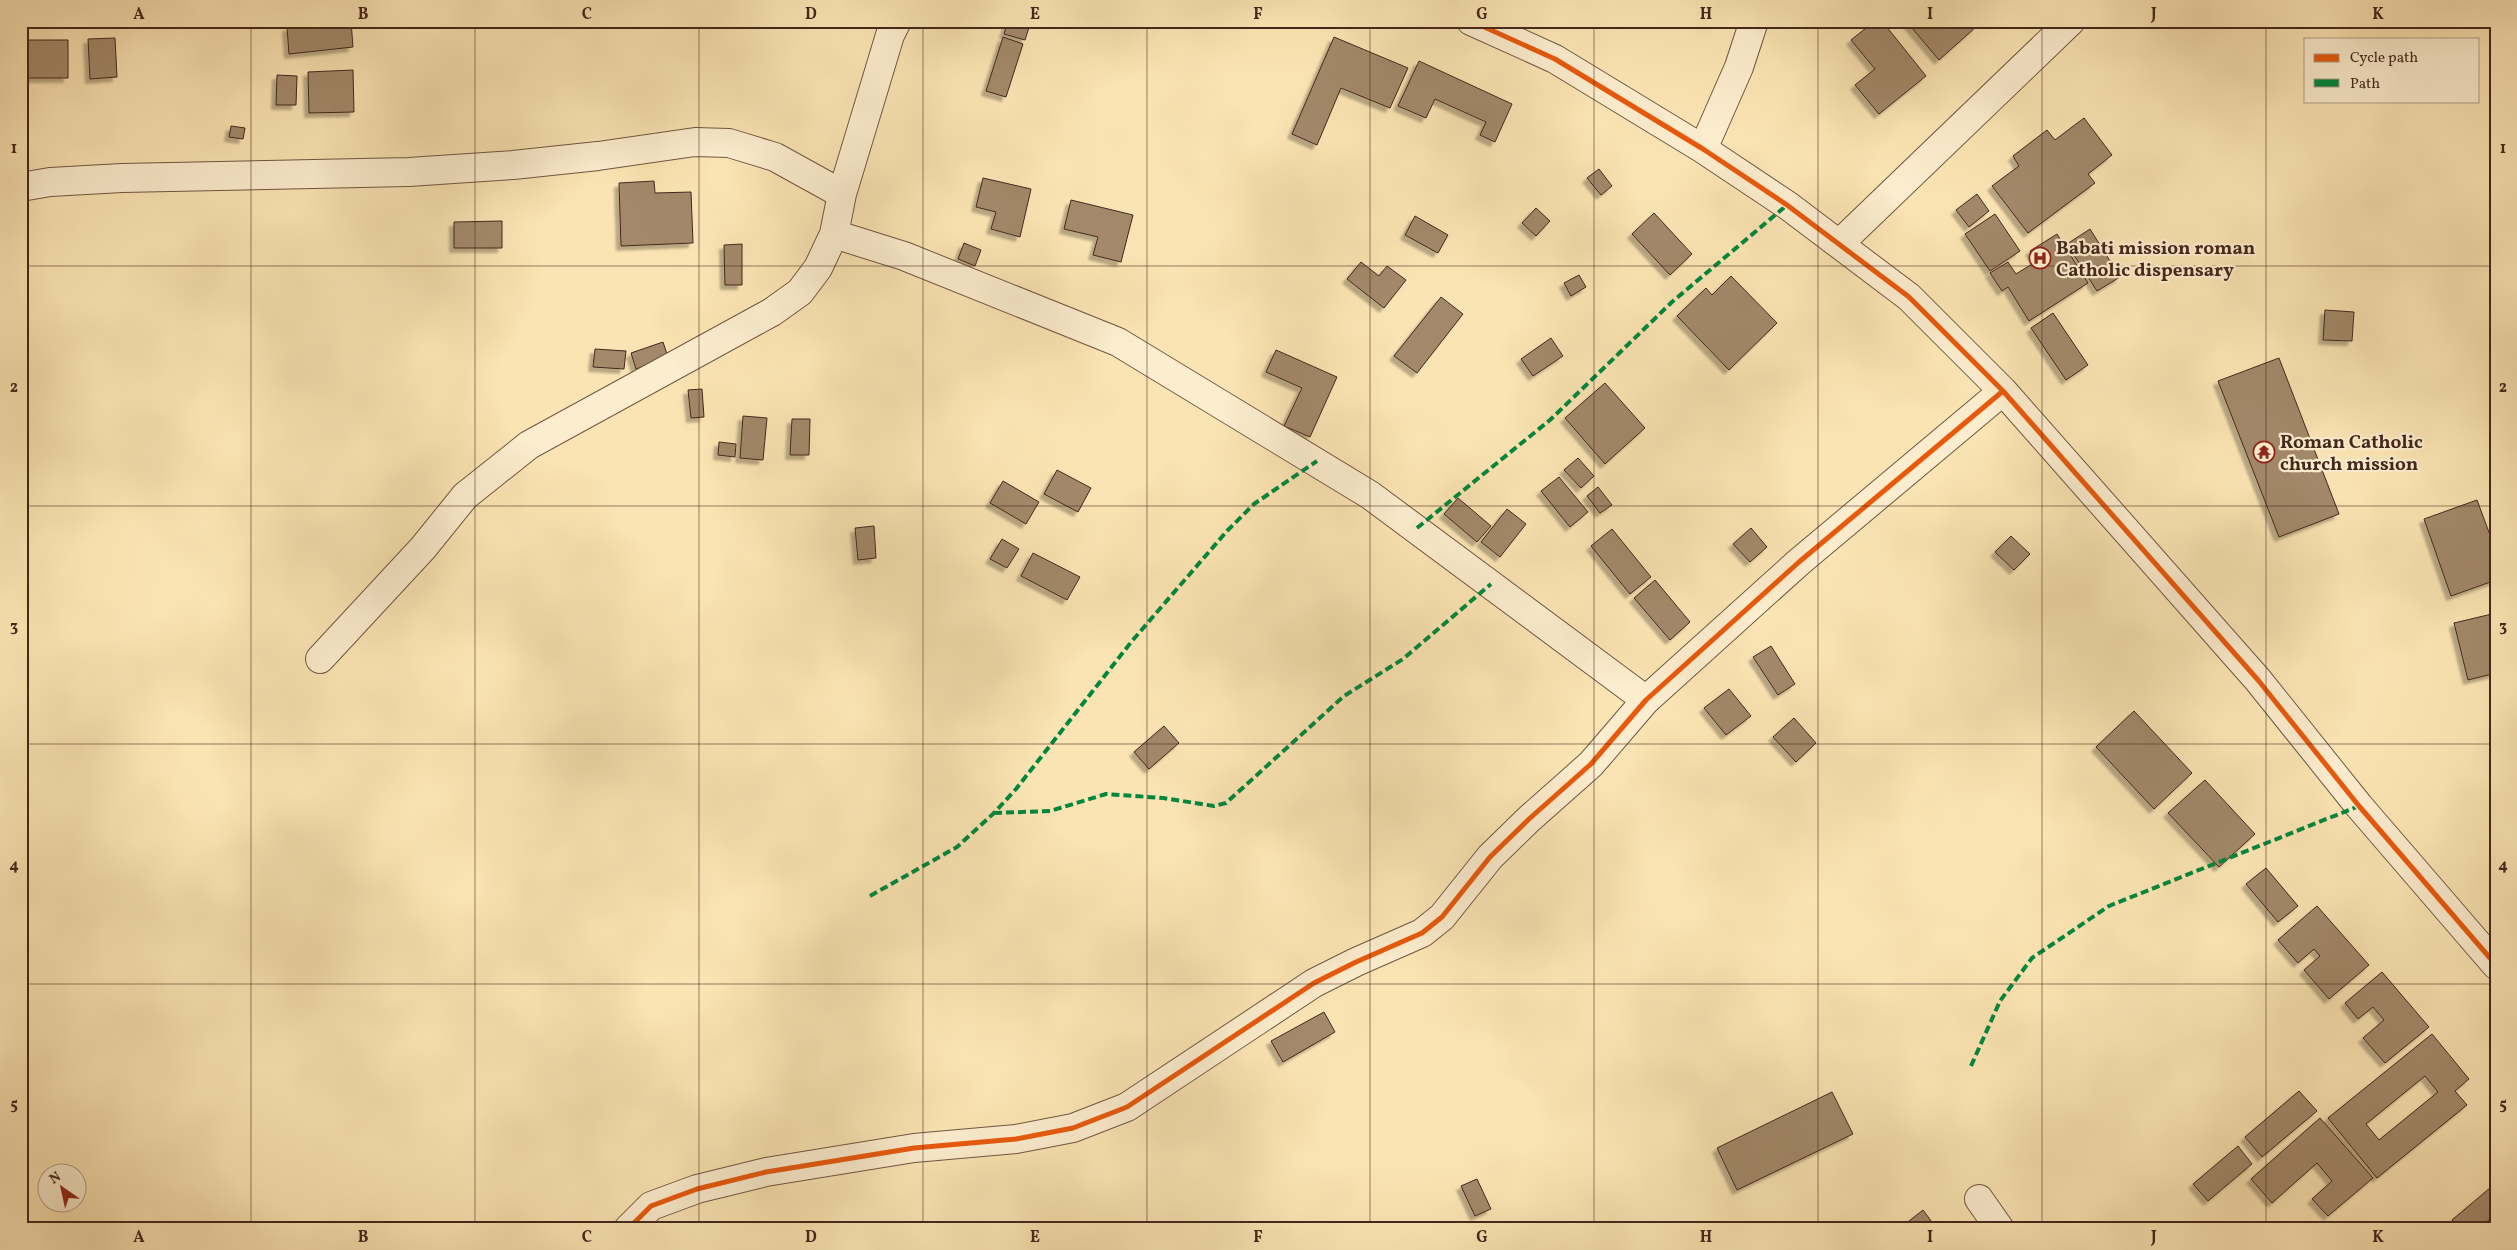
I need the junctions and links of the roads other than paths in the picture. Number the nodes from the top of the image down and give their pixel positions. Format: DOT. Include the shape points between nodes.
graph roads {
  1 [pos="897,21"];
  2 [pos="1471,21"];
  3 [pos="1754,21"];
  4 [pos="2070,21"];
  5 [pos="1703,150"];
  6 [pos="21,187"];
  7 [pos="842,194"];
  8 [pos="834,234"];
  9 [pos="1840,243"];
  10 [pos="2003,391"];
  11 [pos="320,659"];
  12 [pos="1646,700"];
  13 [pos="2496,964"];
  14 [pos="1979,1199"];
  15 [pos="628,1229"];
  16 [pos="2000,1229"];
  1 -- 7 [label="street"];
  2 -- 5 [label="street" via="1555,59"];
  3 -- 5 [label="street" via="1739,67"];
  4 -- 9 [label="street"];
  5 -- 9 [label="street"];
  6 -- 7 [label="street" via="122,178 409,172 514,165 695,142 729,143 775,157"];
  7 -- 8 [label="street"];
  8 -- 11 [label="street" via="818,268 800,292 772,312 529,445 465,496 423,548"];
  8 -- 12 [label="street" via="904,256 1118,342 1370,496"];
  9 -- 10 [label="street" via="1909,297"];
  10 -- 12 [label="street" via="1799,562"];
  10 -- 13 [label="street" via="2258,680 2358,806"];
  12 -- 15 [label="street" via="1591,764 1490,857 1442,917 1422,933 1314,983 1127,1107 1073,1128 1016,1139 914,1148 766,1172 697,1189 651,1206"];
  14 -- 16 [label="street"];
}
